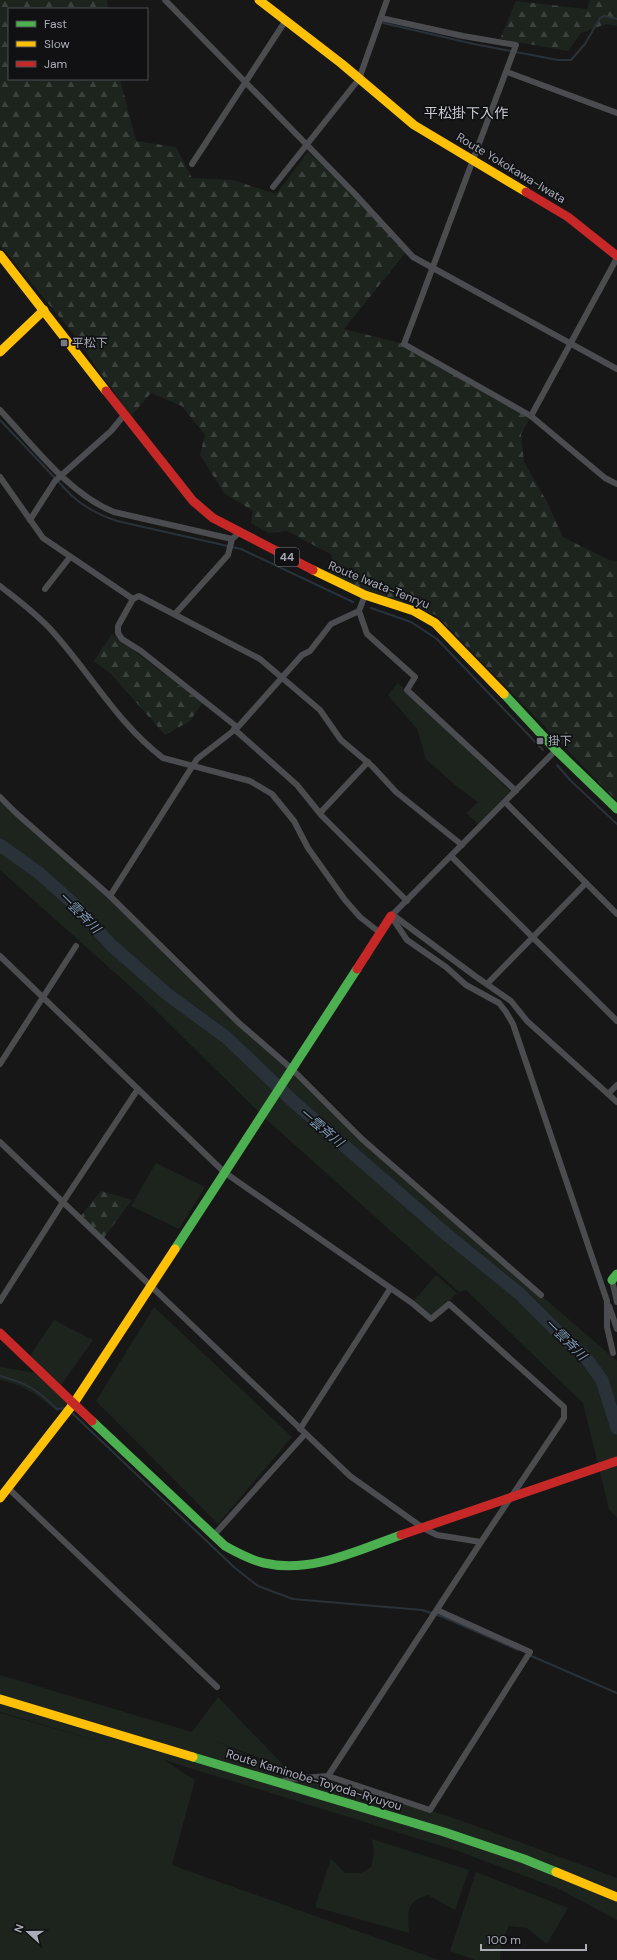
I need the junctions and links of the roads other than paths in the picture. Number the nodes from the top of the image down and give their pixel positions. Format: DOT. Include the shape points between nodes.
graph roads {
  1 [pos="165,0"];
  2 [pos="259,0"];
  3 [pos="387,0"];
  4 [pos="381,18"];
  5 [pos="286,20"];
  6 [pos="507,72"];
  7 [pos="359,79"];
  8 [pos="245,82"];
  9 [pos="617,113"];
  10 [pos="307,145"];
  11 [pos="473,159"];
  12 [pos="192,164"];
  13 [pos="273,188"];
  14 [pos="0,255"];
  15 [pos="617,257"];
  16 [pos="433,268"];
  17 [pos="44,310"];
  18 [pos="570,344"];
  19 [pos="0,352"];
  20 [pos="617,369"];
  21 [pos="0,410"];
  22 [pos="125,414"];
  23 [pos="531,416"];
  24 [pos="0,477"];
  25 [pos="59,478"];
  26 [pos="617,484"];
  27 [pos="30,520"];
  28 [pos="234,538"];
  29 [pos="70,557"];
  30 [pos="0,586"];
  31 [pos="45,589"];
  32 [pos="365,595"];
  33 [pos="133,599"];
  34 [pos="359,611"];
  35 [pos="175,614"];
  36 [pos="281,676"];
  37 [pos="236,728"];
  38 [pos="556,750"];
  39 [pos="368,762"];
  40 [pos="192,766"];
  41 [pos="516,791"];
  42 [pos="0,797"];
  43 [pos="505,802"];
  44 [pos="617,809"];
  45 [pos="320,813"];
  46 [pos="462,845"];
  47 [pos="452,856"];
  48 [pos="586,883"];
  49 [pos="110,896"];
  50 [pos="407,902"];
  51 [pos="617,914"];
  52 [pos="392,916"];
  53 [pos="379,932"];
  54 [pos="532,938"];
  55 [pos="76,946"];
  56 [pos="0,956"];
  57 [pos="487,984"];
  58 [pos="43,997"];
  59 [pos="617,1021"];
  60 [pos="0,1064"];
  61 [pos="292,1069"];
  62 [pos="617,1085"];
  63 [pos="138,1089"];
  64 [pos="608,1094"];
  65 [pos="617,1102"];
  66 [pos="0,1142"];
  67 [pos="224,1172"];
  68 [pos="63,1202"];
  69 [pos="615,1277"];
  70 [pos="150,1286"];
  71 [pos="390,1289"];
  72 [pos="541,1295"];
  73 [pos="0,1301"];
  74 [pos="607,1301"];
  75 [pos="617,1302"];
  76 [pos="617,1330"];
  77 [pos="0,1333"];
  78 [pos="613,1352"];
  79 [pos="74,1403"];
  80 [pos="300,1430"];
  81 [pos="305,1434"];
  82 [pos="617,1461"];
  83 [pos="8,1488"];
  84 [pos="512,1497"];
  85 [pos="0,1498"];
  86 [pos="423,1528"];
  87 [pos="214,1535"];
  88 [pos="481,1542"];
  89 [pos="437,1610"];
  90 [pos="218,1687"];
  91 [pos="0,1699"];
  92 [pos="328,1776"];
  93 [pos="280,1782"];
  94 [pos="617,1897"];
  1 -- 8 [label="street"];
  2 -- 5 [label="main road, Route Yokokawa-Iwata"];
  3 -- 4 [label="street"];
  4 -- 6 [label="street" via="516,45"];
  4 -- 7 [label="street"];
  5 -- 7 [label="main road, Route Yokokawa-Iwata"];
  5 -- 8 [label="street"];
  6 -- 9 [label="street"];
  6 -- 11 [label="street"];
  7 -- 10 [label="street"];
  7 -- 11 [label="main road, Route Yokokawa-Iwata" via="414,125"];
  8 -- 10 [label="street"];
  8 -- 12 [label="street"];
  10 -- 13 [label="street"];
  10 -- 16 [label="street" via="413,257"];
  11 -- 15 [label="main road, Route Yokokawa-Iwata" via="568,217"];
  11 -- 16 [label="street"];
  14 -- 17 [label="main road, Route Iwata-Tenryu / 44"];
  15 -- 18 [label="street"];
  16 -- 18 [label="street"];
  16 -- 23 [label="street" via="404,344"];
  17 -- 19 [label="main road"];
  17 -- 22 [label="main road, Route Iwata-Tenryu / 44"];
  18 -- 20 [label="street"];
  18 -- 23 [label="street"];
  21 -- 25 [label="street"];
  22 -- 25 [label="street" via="111,431"];
  22 -- 28 [label="main road, Route Iwata-Tenryu / 44" via="193,501"];
  23 -- 26 [label="street" via="605,478"];
  24 -- 27 [label="street"];
  25 -- 27 [label="street"];
  25 -- 28 [label="street" via="80,494 114,512"];
  27 -- 29 [label="street" via="44,538"];
  28 -- 32 [label="main road, Route Iwata-Tenryu / 44"];
  28 -- 35 [label="street" via="228,556"];
  29 -- 31 [label="street"];
  29 -- 33 [label="street"];
  30 -- 40 [label="street" via="33,611 54,633 147,746 163,758"];
  32 -- 34 [label="street"];
  32 -- 38 [label="main road, Route Iwata-Tenryu / 44" via="414,611 435,623"];
  33 -- 35 [label="street" via="139,596"];
  33 -- 37 [label="street" via="118,626 122,640 147,656"];
  34 -- 36 [label="street" via="331,624 310,651 302,654"];
  34 -- 41 [label="street" via="367,634 415,677 407,690"];
  35 -- 36 [label="street" via="260,659"];
  36 -- 37 [label="street"];
  36 -- 39 [label="street" via="320,710 340,740"];
  37 -- 40 [label="street" via="196,759"];
  37 -- 45 [label="street" via="297,785"];
  38 -- 41 [label="street"];
  38 -- 44 [label="main road, Route Iwata-Tenryu / 44"];
  39 -- 45 [label="street"];
  39 -- 46 [label="street" via="396,792"];
  40 -- 49 [label="street"];
  40 -- 53 [label="street" via="250,781 272,794 294,821 308,848 345,900 360,918"];
  41 -- 43 [label="street"];
  42 -- 49 [label="street"];
  43 -- 46 [label="street"];
  43 -- 48 [label="street"];
  45 -- 50 [label="street"];
  46 -- 47 [label="street"];
  47 -- 50 [label="street"];
  47 -- 54 [label="street"];
  48 -- 51 [label="street"];
  48 -- 54 [label="street"];
  49 -- 61 [label="street" via="239,1024"];
  50 -- 52 [label="street"];
  52 -- 53 [label="main road"];
  52 -- 57 [label="street"];
  52 -- 74 [label="street" via="407,940 446,967 466,986 490,997 506,1012 513,1024"];
  53 -- 61 [label="main road"];
  54 -- 57 [label="street"];
  54 -- 59 [label="street"];
  55 -- 58 [label="street"];
  56 -- 58 [label="street"];
  57 -- 64 [label="street" via="511,1001 527,1021"];
  58 -- 60 [label="street"];
  58 -- 63 [label="street"];
  61 -- 67 [label="main road"];
  61 -- 72 [label="street" via="362,1139"];
  62 -- 64 [label="street"];
  63 -- 67 [label="street"];
  63 -- 68 [label="street"];
  64 -- 65 [label="street"];
  66 -- 68 [label="street"];
  67 -- 70 [label="main road"];
  67 -- 71 [label="street"];
  68 -- 70 [label="street"];
  68 -- 73 [label="street"];
  69 -- 75 [label="street"];
  70 -- 79 [label="main road"];
  70 -- 80 [label="street"];
  71 -- 80 [label="street"];
  71 -- 84 [label="street" via="431,1319 449,1304 564,1407 564,1418"];
  74 -- 76 [label="street"];
  74 -- 78 [label="street" via="607,1327"];
  77 -- 79 [label="main road"];
  79 -- 83 [label="main road"];
  79 -- 87 [label="main road"];
  80 -- 81 [label="street"];
  81 -- 86 [label="street" via="350,1476"];
  81 -- 87 [label="street"];
  82 -- 84 [label="main road"];
  83 -- 85 [label="main road"];
  83 -- 90 [label="street"];
  84 -- 86 [label="main road"];
  84 -- 88 [label="street"];
  86 -- 87 [label="main road" via="329,1560 303,1566 268,1565 253,1561 225,1546"];
  86 -- 88 [label="street" via="437,1535"];
  88 -- 89 [label="street"];
  89 -- 92 [label="street"];
  89 -- 92 [label="street" via="530,1652 430,1810"];
  91 -- 93 [label="main road, Route Kaminobe-Toyoda-Ryuyou"];
  92 -- 93 [label="street"];
  93 -- 94 [label="main road, Route Kaminobe-Toyoda-Ryuyou" via="524,1859"];
}
